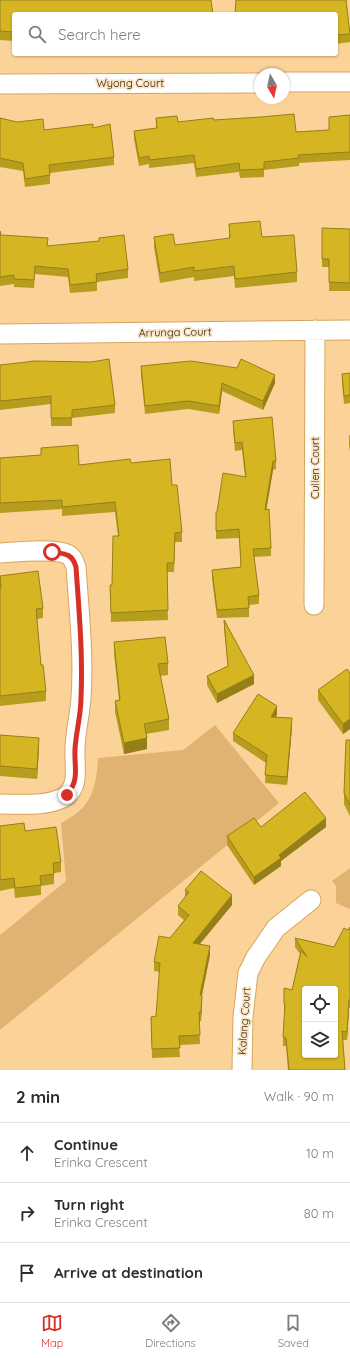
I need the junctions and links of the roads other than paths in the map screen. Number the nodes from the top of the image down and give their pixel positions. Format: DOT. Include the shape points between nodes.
graph roads {
  1 [pos="254,82"];
  2 [pos="290,82"];
  3 [pos="350,82"];
  4 [pos="0,84"];
  5 [pos="315,330"];
  6 [pos="350,330"];
  7 [pos="0,334"];
  8 [pos="0,553"];
  9 [pos="314,605"];
  10 [pos="0,804"];
  11 [pos="310,900"];
  12 [pos="242,1070"];
  1 -- 4 [label="street, Wyong Court"];
  2 -- 3 [label="street"];
  5 -- 6 [label="street, Arrunga Court"];
  5 -- 7 [label="street, Arrunga Court"];
  5 -- 9 [label="street, Cullen Court"];
  8 -- 10 [label="street" via="52,552 68,554 74,560 82,652 81,699 75,749 76,774 72,788 67,795 55,801"];
  11 -- 12 [label="street, Kalang Court" via="276,928 256,956 248,973 243,1017"];
}
